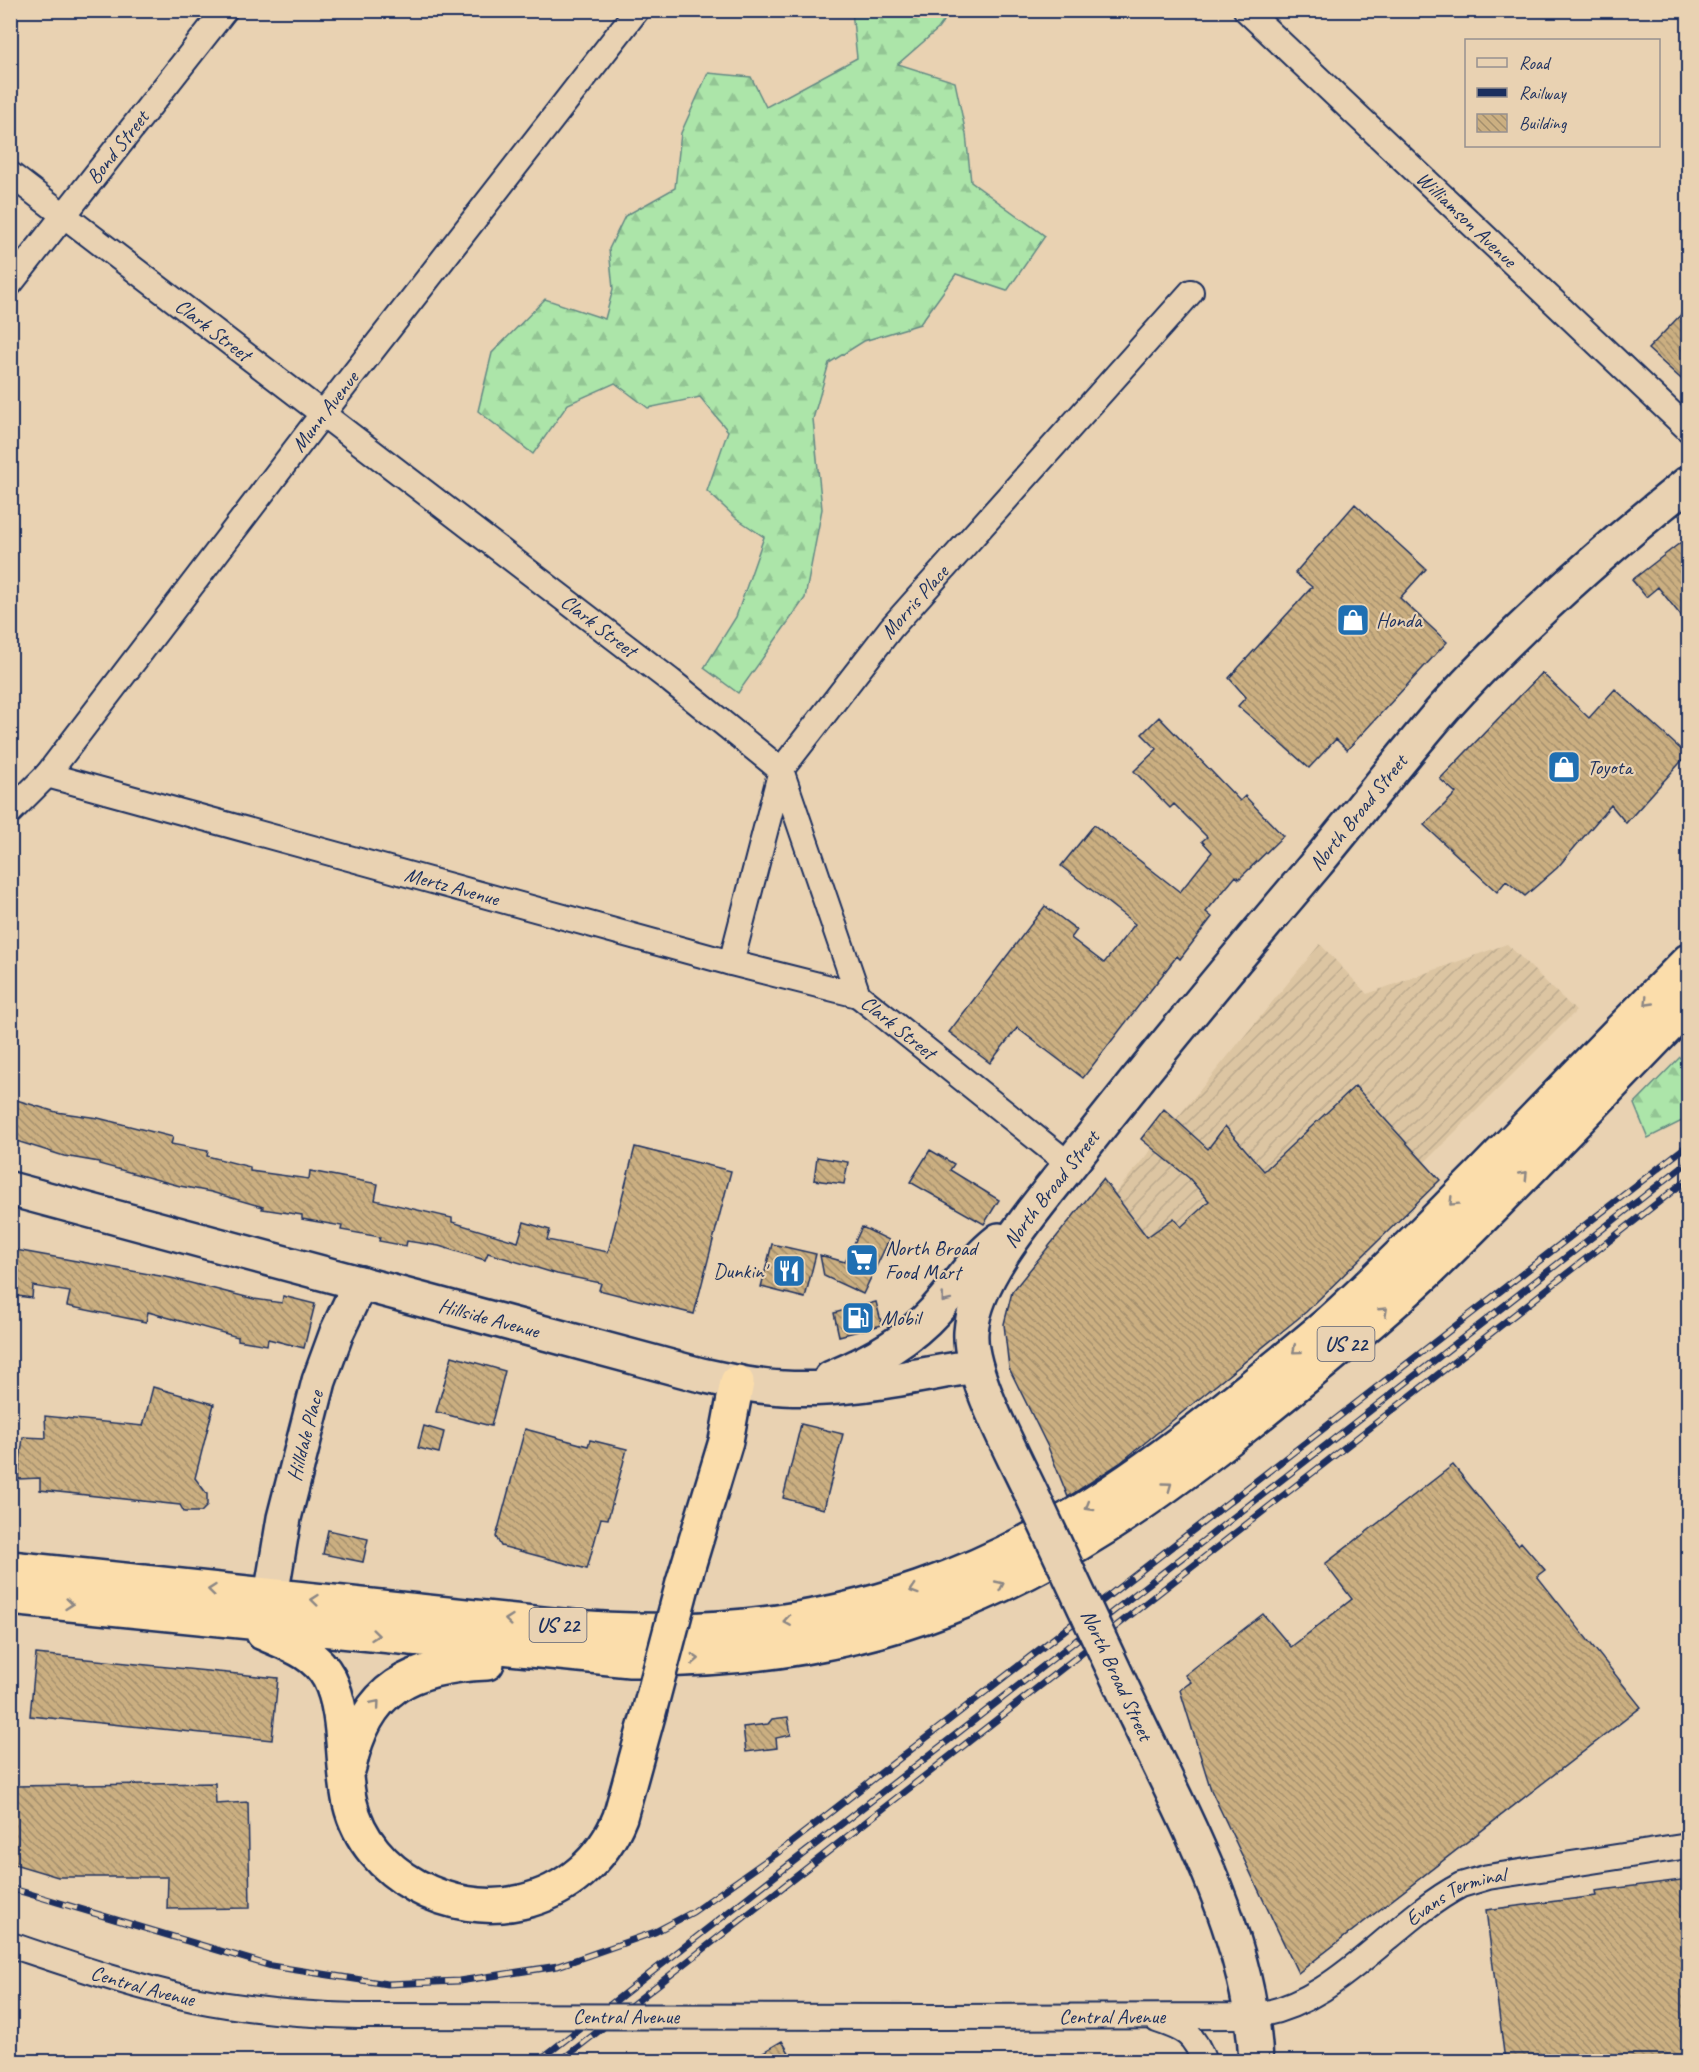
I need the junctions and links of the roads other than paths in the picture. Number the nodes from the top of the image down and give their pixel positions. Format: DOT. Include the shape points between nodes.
graph roads {
  1 [pos="225,10"];
  2 [pos="637,10"];
  3 [pos="1246,10"];
  4 [pos="10,174"];
  5 [pos="64,215"];
  6 [pos="10,284"];
  7 [pos="1191,291"];
  8 [pos="323,414"];
  9 [pos="1689,429"];
  10 [pos="1689,483"];
  11 [pos="781,770"];
  12 [pos="47,775"];
  13 [pos="10,812"];
  14 [pos="1689,960"];
  15 [pos="731,963"];
  16 [pos="858,995"];
  17 [pos="1689,1006"];
  18 [pos="1070,1165"];
  19 [pos="10,1189"];
  20 [pos="1032,1215"];
  21 [pos="360,1283"];
  22 [pos="975,1366"];
  23 [pos="737,1382"];
  24 [pos="805,1389"];
  25 [pos="10,1568"];
  26 [pos="271,1596"];
  27 [pos="10,1598"];
  28 [pos="234,1621"];
  29 [pos="595,1658"];
  30 [pos="347,1777"];
  31 [pos="1689,1846"];
  32 [pos="11,1945"];
  33 [pos="1251,2016"];
  34 [pos="1146,2017"];
  35 [pos="1204,2061"];
  36 [pos="1256,2061"];
  1 -- 5 [label="street, Bond Street"];
  2 -- 8 [label="street, Munn Avenue"];
  3 -- 9 [label="street, Williamson Avenue"];
  4 -- 5 [label="street, Clark Street"];
  5 -- 6 [label="street, Bond Street"];
  5 -- 8 [label="street, Clark Street"];
  7 -- 11 [label="street, Morris Place" via="891,628"];
  8 -- 11 [label="street, Clark Street"];
  8 -- 12 [label="street, Munn Avenue"];
  10 -- 18 [label="main road, North Broad Street" via="1556,596 1450,701"];
  11 -- 15 [label="street, Morris Place"];
  11 -- 16 [label="street, Clark Street"];
  12 -- 13 [label="street, Munn Avenue"];
  12 -- 15 [label="street, Mertz Avenue"];
  14 -- 26 [label="highway, US 22, one-way" via="1332,1320 1137,1475 1053,1529 993,1559 919,1589 844,1610 765,1625 699,1630 602,1629"];
  15 -- 16 [label="street, Mertz Avenue"];
  16 -- 18 [label="street, Clark Street"];
  29 -- 17 [label="highway, US 22, one-way" via="713,1658 829,1643 946,1609 1082,1544 1180,1478 1366,1328 1483,1217"];
  18 -- 20 [label="main road, North Broad Street"];
  19 -- 21 [label="main road, Hillside Avenue"];
  20 -- 22 [label="main road, North Broad Street" via="1000,1259 980,1297 971,1331"];
  20 -- 24 [label="main road, one-way" via="978,1256 924,1322 878,1355"];
  21 -- 23 [label="main road, Hillside Avenue"];
  21 -- 26 [label="main road, Hilldale Place" via="319,1381 280,1536"];
  22 -- 24 [label="main road, Hillside Avenue"];
  22 -- 33 [label="main road, North Broad Street, bridge" via="1213,1883 1235,1948"];
  23 -- 24 [label="main road, Hillside Avenue"];
  23 -- 30 [label="highway, bridge" via="726,1441 626,1802 614,1832 578,1875 553,1891 510,1904 483,1907 423,1891 378,1855 360,1829 350,1803"];
  26 -- 25 [label="highway, US 22, one-way"];
  27 -- 28 [label="highway, US 22, one-way"];
  28 -- 29 [label="highway, US 22, one-way"];
  28 -- 30 [label="highway" via="303,1651 321,1666 336,1699"];
  30 -- 29 [label="highway, one-way" via="358,1735 370,1713 385,1694 417,1673 462,1664"];
  31 -- 33 [label="street, Evans Terminal" via="1488,1877 1461,1885 1304,2001 1279,2012"];
  32 -- 34 [label="street, Central Avenue, bridge" via="183,1996 288,2013"];
  33 -- 34 [label="street, Central Avenue"];
  33 -- 36 [label="main road, North Broad Street"];
  34 -- 35 [label="street" via="1178,2027 1197,2042"];
}
